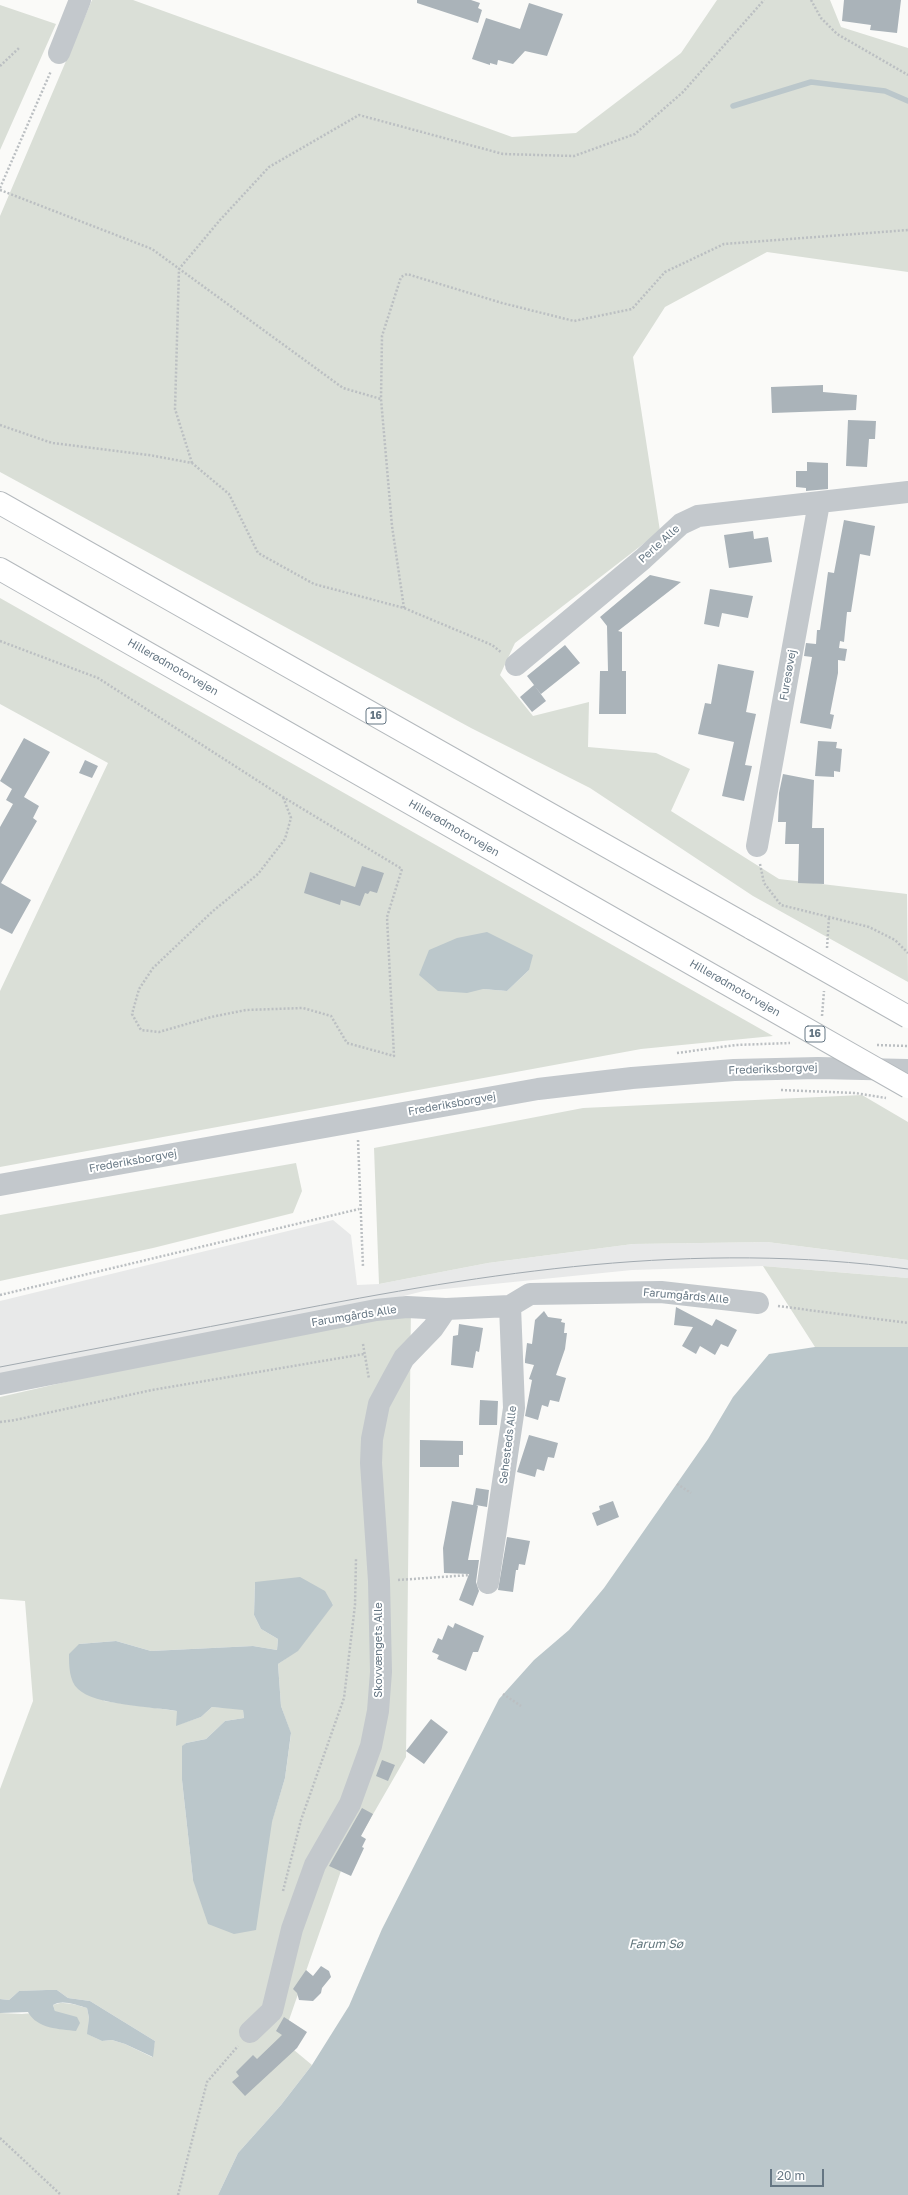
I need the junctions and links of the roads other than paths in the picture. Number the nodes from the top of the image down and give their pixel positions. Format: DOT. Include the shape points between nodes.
graph roads {
  1 [pos="80,0"];
  2 [pos="59,53"];
  3 [pos="908,492"];
  4 [pos="0,502"];
  5 [pos="819,503"];
  6 [pos="0,569"];
  7 [pos="516,665"];
  8 [pos="757,846"];
  9 [pos="908,1017"];
  10 [pos="908,1070"];
  11 [pos="900,1093"];
  12 [pos="0,1185"];
  13 [pos="758,1303"];
  14 [pos="510,1306"];
  15 [pos="446,1309"];
  16 [pos="0,1384"];
  17 [pos="489,1578"];
  18 [pos="250,2032"];
  1 -- 2 [label="street"];
  3 -- 5 [label="street, Perle Alle"];
  4 -- 9 [label="highway, 16, bridge"];
  5 -- 7 [label="street, Perle Alle" via="715,513 698,516 681,524"];
  5 -- 8 [label="street, Furesøvej"];
  6 -- 11 [label="highway, Hillerødmotorvejen / 16, bridge" via="722,981"];
  10 -- 12 [label="street, Frederiksborgvej" via="734,1070 625,1079 538,1090 360,1133"];
  13 -- 14 [label="street, Farumgårds Alle" via="661,1292 530,1294"];
  14 -- 15 [label="street, Farumgårds Alle"];
  14 -- 17 [label="street, Sehesteds Alle" via="514,1408"];
  15 -- 16 [label="street, Farumgårds Alle" via="407,1307 376,1310"];
  15 -- 18 [label="street, Skovvængets Alle" via="433,1328 404,1358 379,1404 372,1439 381,1672 378,1712 371,1746 350,1804 315,1865 292,1929 272,2011"];
}
